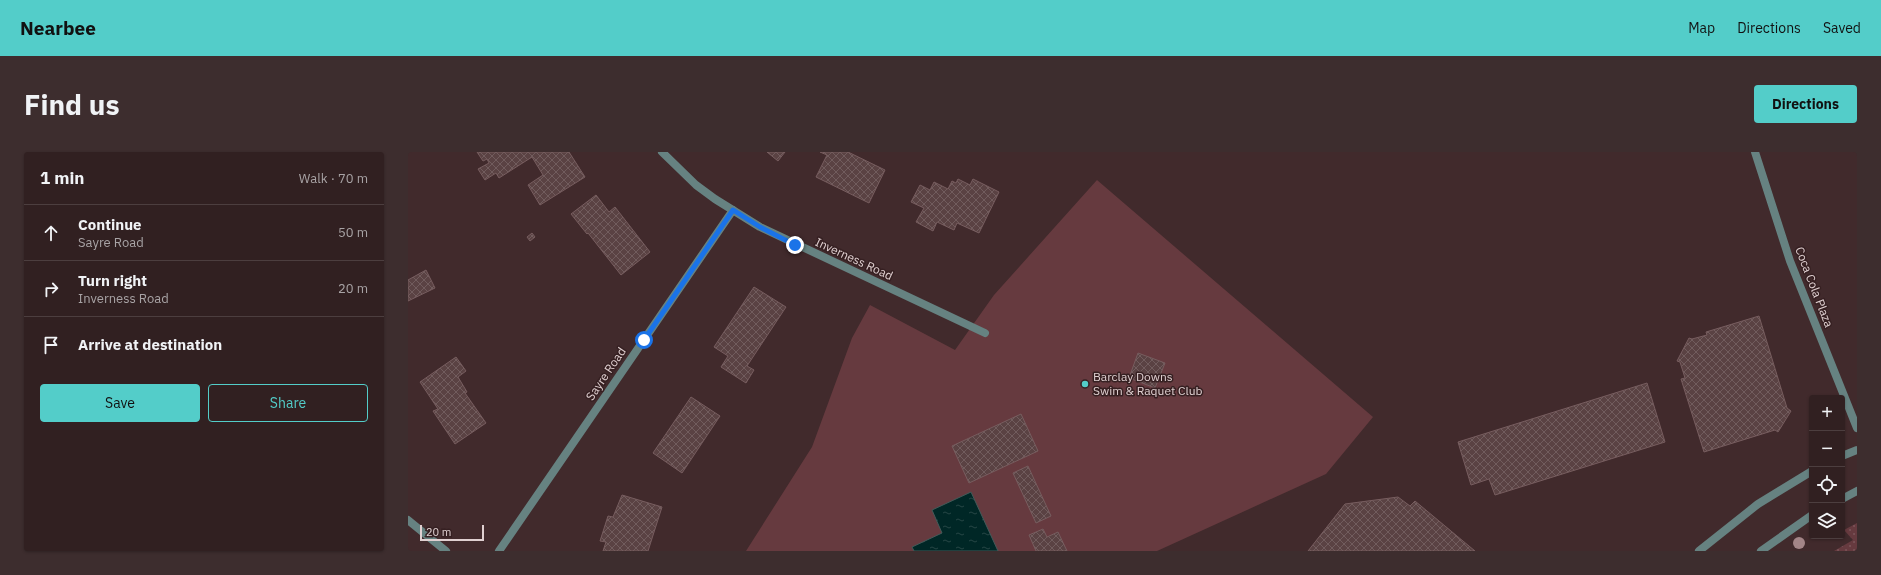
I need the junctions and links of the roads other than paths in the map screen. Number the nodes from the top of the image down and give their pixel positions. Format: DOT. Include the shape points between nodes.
graph roads {
  1 [pos="662,152"];
  2 [pos="1754,152"];
  3 [pos="733,210"];
  4 [pos="985,334"];
  5 [pos="1857,428"];
  6 [pos="1857,450"];
  7 [pos="1845,455"];
  8 [pos="1809,473"];
  9 [pos="1857,491"];
  10 [pos="1845,497"];
  11 [pos="1809,517"];
  12 [pos="408,520"];
  13 [pos="446,551"];
  14 [pos="499,551"];
  15 [pos="1699,551"];
  16 [pos="1761,551"];
  1 -- 3 [label="street, Inverness Road" via="696,184"];
  2 -- 5 [label="street, Coca Cola Plaza" via="1790,261"];
  3 -- 4 [label="street, Inverness Road" via="781,238"];
  3 -- 14 [label="street, Sayre Road"];
  6 -- 7 [label="street"];
  8 -- 15 [label="street" via="1758,504"];
  9 -- 10 [label="street"];
  11 -- 16 [label="street"];
  12 -- 13 [label="street"];
}
